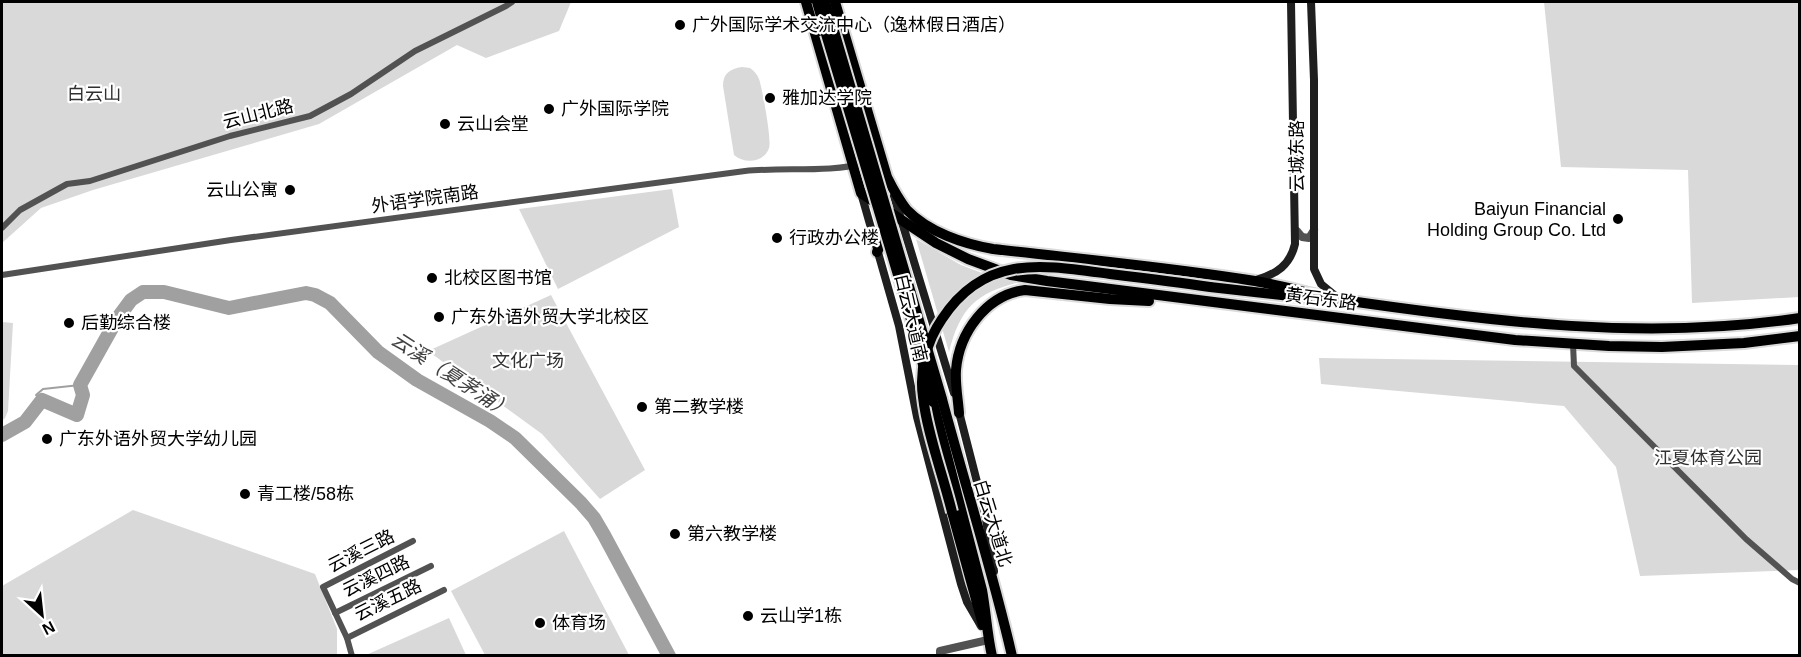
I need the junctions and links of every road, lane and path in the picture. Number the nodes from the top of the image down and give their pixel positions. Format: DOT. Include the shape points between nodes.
graph roads {
  1 [pos="512,2"];
  2 [pos="806,2"];
  3 [pos="816,2"];
  4 [pos="825,2"];
  5 [pos="835,2"];
  6 [pos="1291,2"];
  7 [pos="1311,2"];
  8 [pos="830,33"];
  9 [pos="882,159"];
  10 [pos="854,166"];
  11 [pos="887,177"];
  12 [pos="861,193"];
  13 [pos="918,219"];
  14 [pos="902,220"];
  15 [pos="2,228"];
  16 [pos="1314,230"];
  17 [pos="1297,231"];
  18 [pos="908,238"];
  19 [pos="877,252"];
  20 [pos="1053,255"];
  21 [pos="2,275"];
  22 [pos="1047,281"];
  23 [pos="1254,281"];
  24 [pos="1341,299"];
  25 [pos="1194,301"];
  26 [pos="1800,318"];
  27 [pos="1800,336"];
  28 [pos="1574,344"];
  29 [pos="938,401"];
  30 [pos="959,413"];
  31 [pos="413,541"];
  32 [pos="430,566"];
  33 [pos="1800,583"];
  34 [pos="444,590"];
  35 [pos="996,590"];
  36 [pos="335,613"];
  37 [pos="346,638"];
  38 [pos="988,640"];
  39 [pos="940,653"];
  40 [pos="352,656"];
  41 [pos="992,656"];
  42 [pos="1012,656"];
  1 -- 15 [label="street, 云山北路" via="415,51 310,116 230,136 90,181 67,184 20,210"];
  2 -- 10 [label="highway, 白云大道南"];
  3 -- 8 [label="highway, 白云大道南"];
  4 -- 8 [label="highway, 白云大道南"];
  5 -- 9 [label="highway, 白云大道南"];
  6 -- 17 [label="main road, 云城东路"];
  7 -- 16 [label="main road, 云城东路"];
  8 -- 29 [label="highway, 白云大道南, bridge"];
  9 -- 10 [label="street, 外语学院南路"];
  9 -- 11 [label="highway, 白云大道南"];
  10 -- 12 [label="highway, 白云大道南"];
  10 -- 21 [label="street, 外语学院南路" via="745,171"];
  11 -- 13 [label="highway, 黄石东路" via="900,200"];
  11 -- 14 [label="main road, 白云大道南"];
  12 -- 14 [label="highway, 黄石东路"];
  12 -- 19 [label="main road, 白云大道南"];
  13 -- 14 [label="highway"];
  13 -- 20 [label="highway, 黄石东路" via="965,243"];
  14 -- 18 [label="main road, 白云大道南"];
  14 -- 19 [label="highway" via="889,228"];
  14 -- 22 [label="highway, 黄石东路" via="975,263"];
  16 -- 17 [label="street" via="1309,238"];
  16 -- 24 [label="main road, 云城东路" via="1316,277"];
  17 -- 23 [label="main road, 云城东路" via="1286,264"];
  18 -- 19 [label="main road" via="889,238"];
  18 -- 30 [label="main road, 白云大道南"];
  19 -- 38 [label="main road, 白云大道南" via="899,326 916,417 962,584"];
  20 -- 22 [label="highway" via="1039,263 1040,273"];
  20 -- 23 [label="highway, 黄石东路"];
  22 -- 25 [label="highway, 黄石东路"];
  23 -- 24 [label="highway, 黄石东路"];
  24 -- 26 [label="highway, 黄石东路" via="1513,321 1614,328 1705,327"];
  24 -- 38 [label="highway, bridge" via="1036,265 994,274 958,298 931,337 922,380 926,412"];
  25 -- 28 [label="highway, 黄石东路"];
  25 -- 30 [label="highway" via="1126,300 1035,291 1007,294 984,310 963,341 956,370"];
  27 -- 28 [label="highway, 黄石东路" via="1695,346"];
  28 -- 33 [label="street" via="1574,366 1746,539"];
  29 -- 35 [label="highway, 白云大道北"];
  29 -- 38 [label="highway, 白云大道北" via="982,590"];
  30 -- 35 [label="main road, 白云大道南" via="985,513"];
  31 -- 36 [label="street, 云溪三路" via="323,587"];
  32 -- 36 [label="street, 云溪四路"];
  34 -- 37 [label="street, 云溪五路"];
  35 -- 42 [label="highway, 白云大道北"];
  36 -- 37 [label="street"];
  37 -- 40 [label="street"];
  38 -- 39 [label="street"];
  38 -- 41 [label="highway, 白云大道北"];
}
